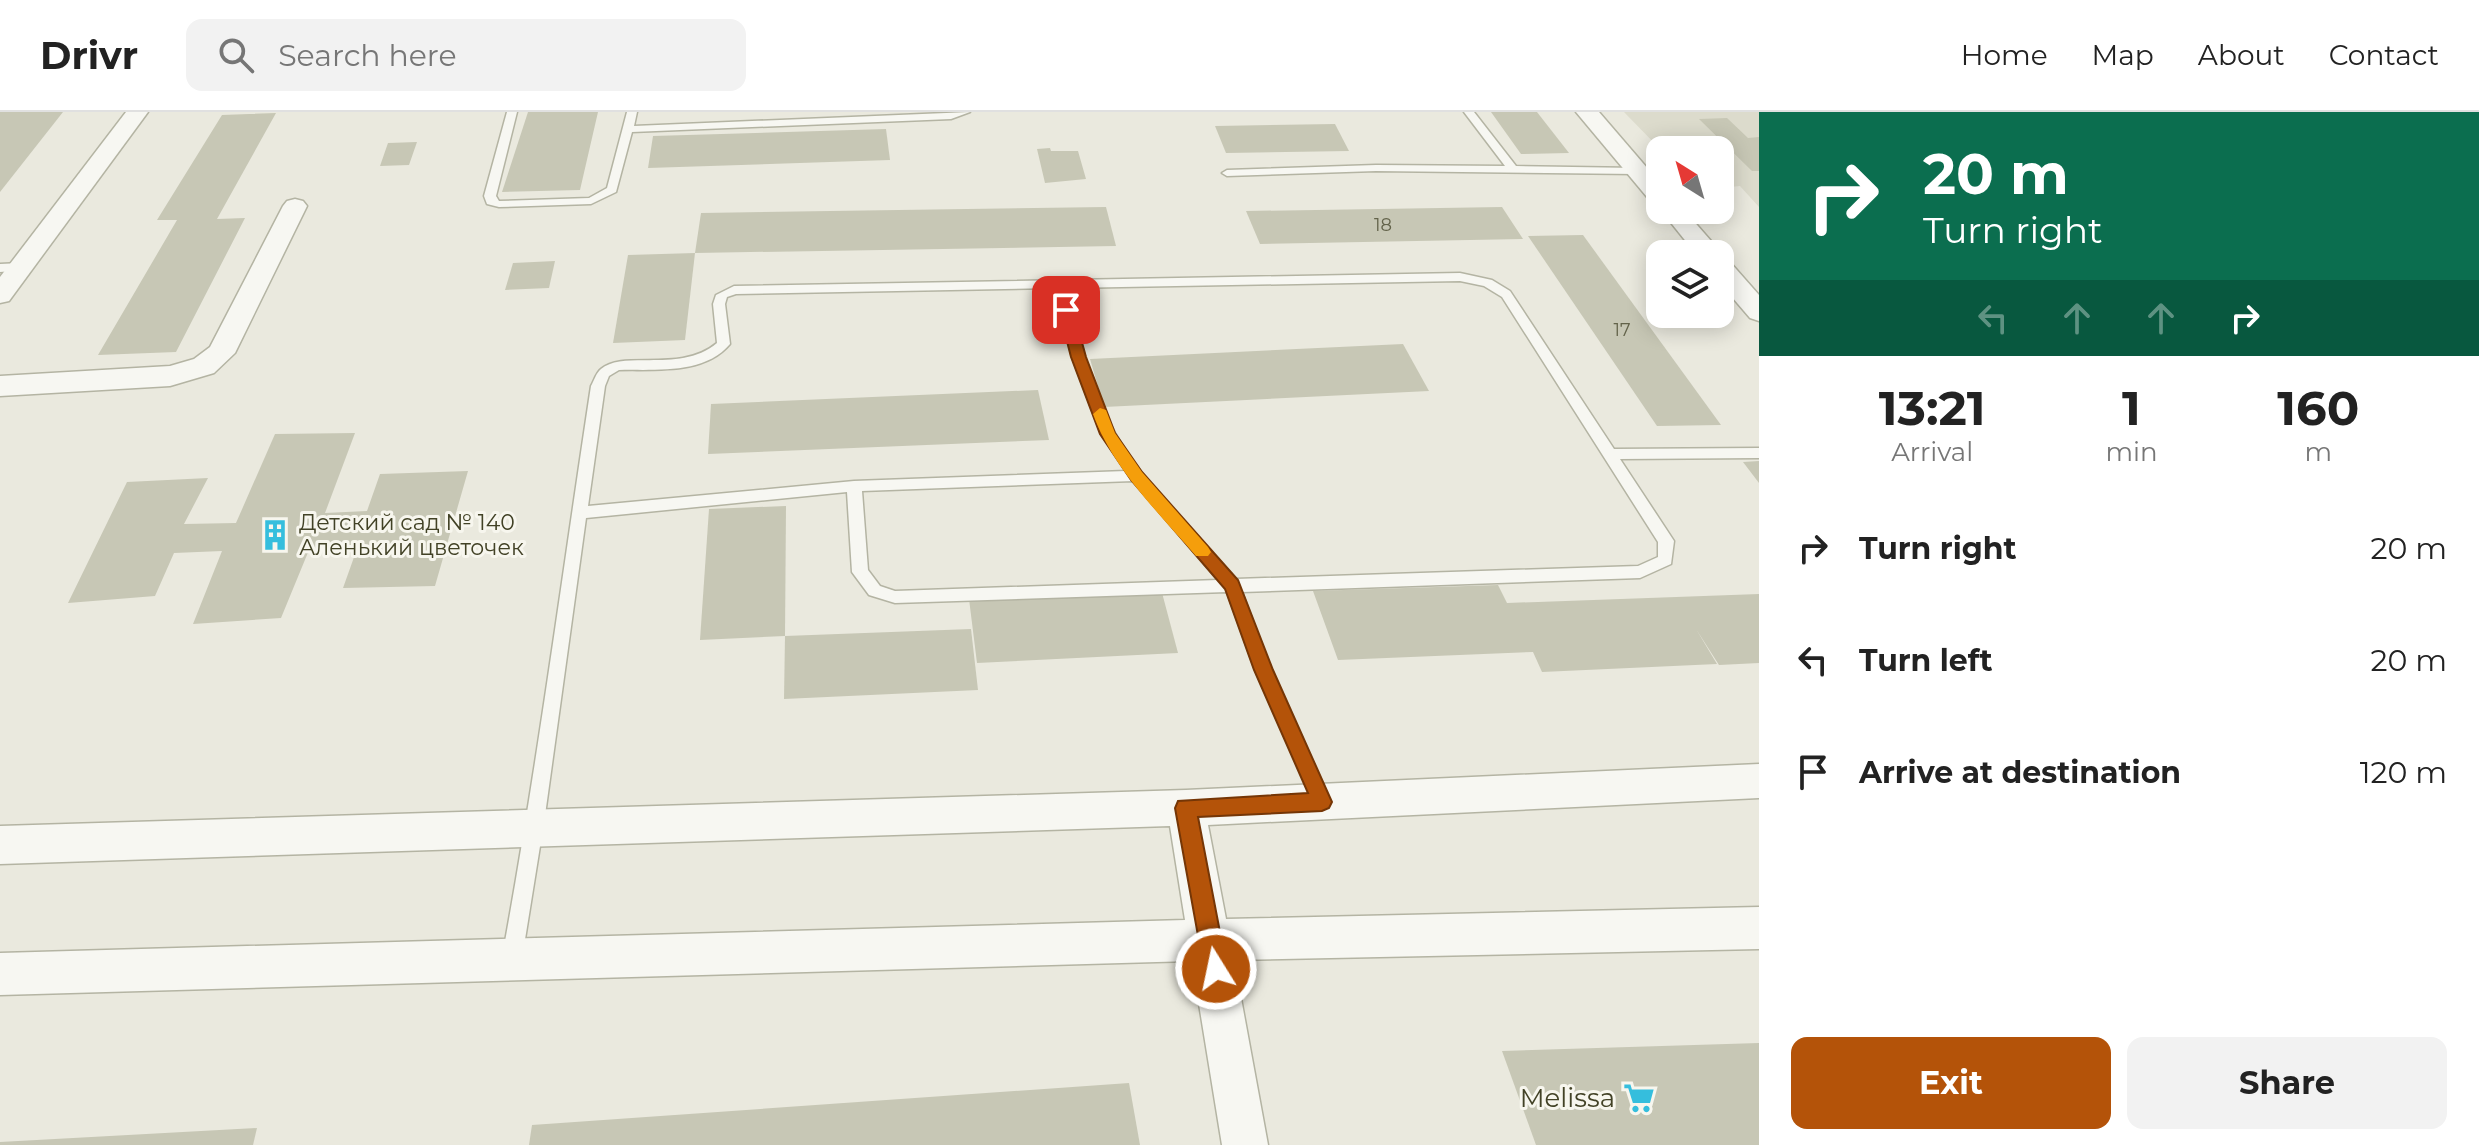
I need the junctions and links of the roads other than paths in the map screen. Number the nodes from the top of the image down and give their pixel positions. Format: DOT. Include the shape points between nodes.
graph roads {
  1 [pos="137,112"];
  2 [pos="512,112"];
  3 [pos="632,112"];
  4 [pos="965,112"];
  5 [pos="1469,112"];
  6 [pos="1587,112"];
  7 [pos="628,129"];
  8 [pos="1513,170"];
  9 [pos="1637,171"];
  10 [pos="1227,173"];
  11 [pos="1646,182"];
  12 [pos="295,206"];
  13 [pos="1683,224"];
  14 [pos="1697,240"];
  15 [pos="10,268"];
  16 [pos="1734,283"];
  17 [pos="1060,286"];
  18 [pos="0,295"];
  19 [pos="1759,312"];
  20 [pos="0,386"];
  21 [pos="1759,453"];
  22 [pos="1610,454"];
  23 [pos="1137,476"];
  24 [pos="854,486"];
  25 [pos="578,513"];
  26 [pos="1232,585"];
  27 [pos="1759,781"];
  28 [pos="1322,802"];
  29 [pos="1186,808"];
  30 [pos="536,828"];
  31 [pos="0,845"];
  32 [pos="1759,928"];
  33 [pos="1211,940"];
  34 [pos="512,959"];
  35 [pos="0,974"];
  36 [pos="1245,1145"];
  1 -- 15 [label="street"];
  2 -- 7 [label="lane" via="490,196 499,204 605,196 612,190"];
  3 -- 7 [label="lane"];
  4 -- 7 [label="lane"];
  5 -- 8 [label="lane"];
  6 -- 9 [label="street"];
  8 -- 9 [label="lane"];
  8 -- 10 [label="lane"];
  9 -- 11 [label="street"];
  12 -- 20 [label="street" via="221,353 204,366 170,376"];
  13 -- 14 [label="street"];
  15 -- 18 [label="street"];
  16 -- 19 [label="street"];
  17 -- 22 [label="lane" via="1460,277 1488,283 1506,294"];
  17 -- 23 [label="lane" via="1078,357 1108,434"];
  17 -- 25 [label="lane" via="734,290 722,295 724,344 713,356 616,366 604,373"];
  21 -- 22 [label="lane"];
  22 -- 26 [label="lane" via="1666,541 1666,560 1640,572"];
  23 -- 24 [label="lane"];
  23 -- 26 [label="lane"];
  24 -- 25 [label="lane"];
  24 -- 26 [label="lane" via="860,572 875,591 895,597"];
  25 -- 30 [label="lane"];
  26 -- 28 [label="lane"];
  27 -- 28 [label="street"];
  28 -- 29 [label="street"];
  29 -- 30 [label="street"];
  29 -- 33 [label="street"];
  30 -- 31 [label="street"];
  30 -- 34 [label="lane"];
  32 -- 33 [label="street"];
  33 -- 34 [label="street"];
  33 -- 36 [label="street"];
  34 -- 35 [label="street"];
}
